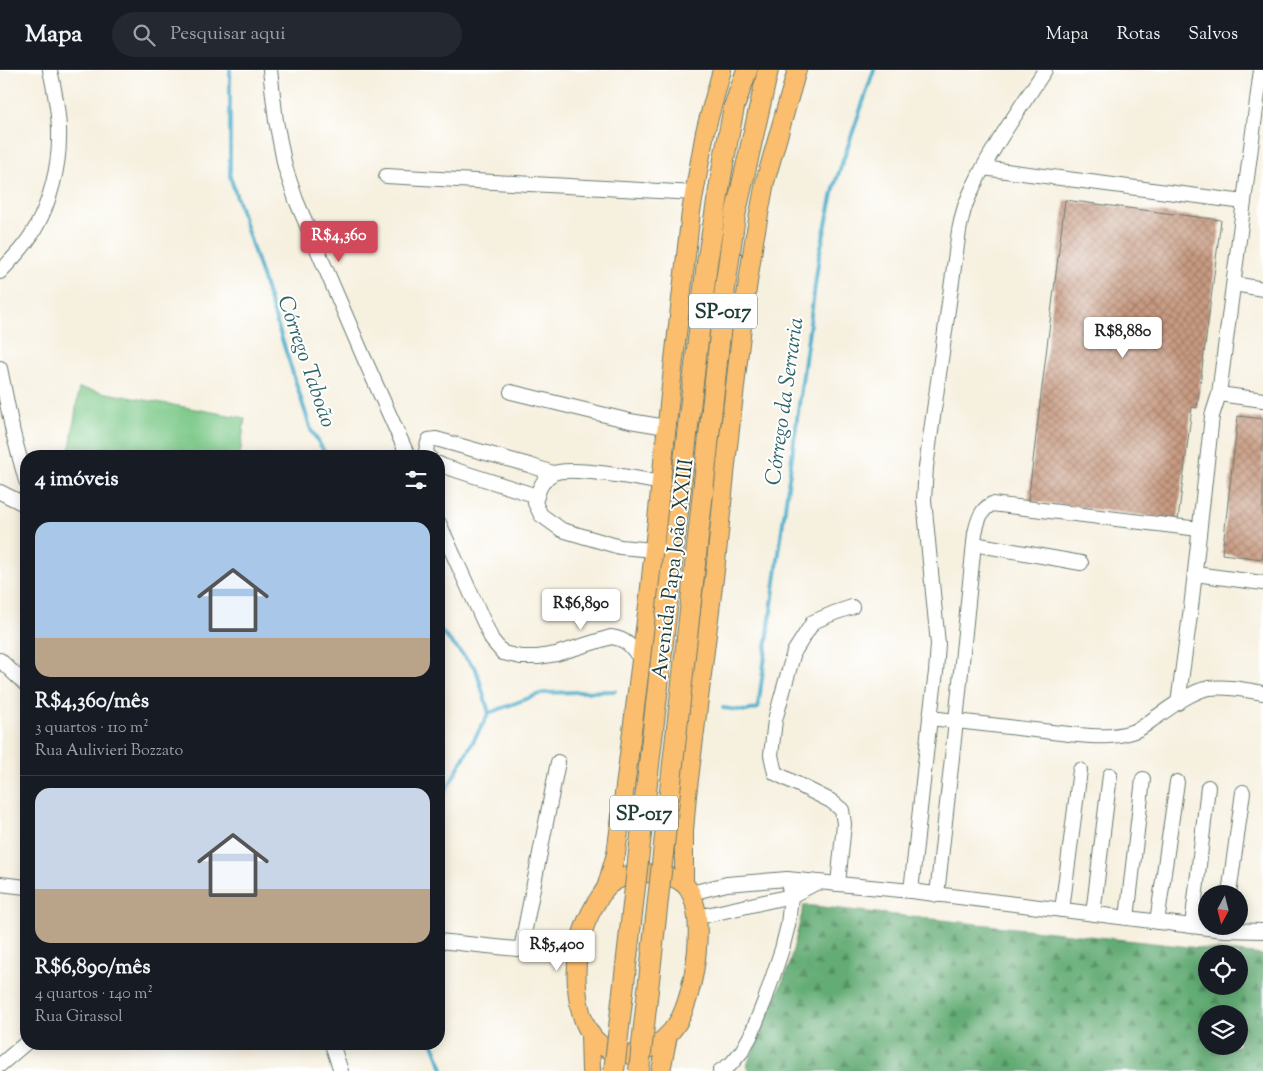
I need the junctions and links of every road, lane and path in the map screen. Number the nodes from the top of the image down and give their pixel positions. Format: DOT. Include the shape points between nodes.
graph roads {
  1 [pos="50,70"];
  2 [pos="270,70"];
  3 [pos="722,70"];
  4 [pos="738,70"];
  5 [pos="747,70"];
  6 [pos="768,70"];
  7 [pos="797,70"];
  8 [pos="1045,70"];
  9 [pos="1261,70"];
  10 [pos="734,107"];
  11 [pos="983,168"];
  12 [pos="386,176"];
  13 [pos="695,193"];
  14 [pos="1244,202"];
  15 [pos="0,272"];
  16 [pos="1234,284"];
  17 [pos="1263,289"];
  18 [pos="0,368"];
  19 [pos="511,392"];
  20 [pos="1220,394"];
  21 [pos="1263,400"];
  22 [pos="666,427"];
  23 [pos="405,450"];
  24 [pos="426,450"];
  25 [pos="20,460"];
  26 [pos="445,467"];
  27 [pos="553,473"];
  28 [pos="661,483"];
  29 [pos="0,492"];
  30 [pos="537,496"];
  31 [pos="20,502"];
  32 [pos="1199,529"];
  33 [pos="445,536"];
  34 [pos="974,544"];
  35 [pos="654,550"];
  36 [pos="1081,563"];
  37 [pos="1195,574"];
  38 [pos="1263,583"];
  39 [pos="852,607"];
  40 [pos="0,660"];
  41 [pos="641,660"];
  42 [pos="20,679"];
  43 [pos="1263,693"];
  44 [pos="1178,703"];
  45 [pos="930,718"];
  46 [pos="956,721"];
  47 [pos="558,762"];
  48 [pos="1080,770"];
  49 [pos="1110,775"];
  50 [pos="1144,779"];
  51 [pos="1177,782"];
  52 [pos="1208,787"];
  53 [pos="1243,792"];
  54 [pos="787,879"];
  55 [pos="818,882"];
  56 [pos="0,884"];
  57 [pos="838,884"];
  58 [pos="1230,885"];
  59 [pos="20,886"];
  60 [pos="606,888"];
  61 [pos="688,889"];
  62 [pos="911,891"];
  63 [pos="936,895"];
  64 [pos="791,896"];
  65 [pos="1062,910"];
  66 [pos="1093,914"];
  67 [pos="698,917"];
  68 [pos="1127,918"];
  69 [pos="1157,922"];
  70 [pos="1192,926"];
  71 [pos="1198,926"];
  72 [pos="1248,930"];
  73 [pos="1263,932"];
  74 [pos="445,942"];
  75 [pos="579,945"];
  76 [pos="521,949"];
  77 [pos="555,953"];
  78 [pos="576,968"];
  79 [pos="590,1035"];
  80 [pos="668,1035"];
  81 [pos="20,1048"];
  82 [pos="334,1050"];
  83 [pos="0,1065"];
  84 [pos="341,1071"];
  85 [pos="591,1071"];
  86 [pos="614,1071"];
  87 [pos="638,1071"];
  88 [pos="661,1071"];
  89 [pos="720,1071"];
  1 -- 15 [label="street" via="60,139 52,185 35,228 18,254"];
  2 -- 23 [label="street" via="285,167 296,200"];
  3 -- 13 [label="main road, Avenida Papa João XXIII" via="705,132"];
  4 -- 10 [label="highway"];
  5 -- 10 [label="highway, Avenida Papa João XXIII / SP-017"];
  6 -- 87 [label="highway, Avenida Papa João XXIII / SP-017, bridge" via="735,216 724,298"];
  7 -- 61 [label="main road, Avenida Papa João XXIII" via="765,182 745,301 687,795 684,831"];
  8 -- 11 [label="street"];
  9 -- 14 [label="street"];
  10 -- 86 [label="highway, Avenida Papa João XXIII / SP-017, bridge" via="707,263"];
  11 -- 14 [label="street"];
  11 -- 45 [label="street" via="966,202 958,231 926,467 924,500 938,644"];
  12 -- 13 [label="street"];
  13 -- 22 [label="main road, Avenida Papa João XXIII"];
  14 -- 16 [label="street"];
  16 -- 17 [label="street"];
  16 -- 20 [label="street"];
  18 -- 25 [label="street"];
  19 -- 22 [label="street"];
  20 -- 21 [label="street"];
  20 -- 32 [label="street" via="1212,416"];
  22 -- 28 [label="main road, Avenida Papa João XXIII"];
  24 -- 27 [label="street" via="429,440 436,439"];
  26 -- 30 [label="street"];
  27 -- 28 [label="street" via="569,470"];
  27 -- 30 [label="street" via="540,486"];
  28 -- 35 [label="main road, Avenida Papa João XXIII"];
  29 -- 31 [label="street"];
  30 -- 35 [label="street" via="535,503 541,515 562,530 620,547"];
  32 -- 34 [label="street" via="992,504 981,512"];
  32 -- 37 [label="street"];
  33 -- 41 [label="street" via="492,640 503,652 538,657 611,637 626,641"];
  34 -- 36 [label="street"];
  34 -- 46 [label="street"];
  35 -- 41 [label="main road, Avenida Papa João XXIII"];
  37 -- 38 [label="street"];
  37 -- 44 [label="street"];
  39 -- 57 [label="street" via="813,622 794,652 775,720 771,755 775,773 831,801 842,810 844,824"];
  40 -- 42 [label="street"];
  41 -- 60 [label="main road, Avenida Papa João XXIII" via="616,854"];
  43 -- 44 [label="street" via="1208,688"];
  44 -- 46 [label="street" via="1139,729 1099,737"];
  45 -- 46 [label="street"];
  45 -- 62 [label="street"];
  46 -- 63 [label="street"];
  47 -- 76 [label="street"];
  48 -- 65 [label="street"];
  49 -- 66 [label="street"];
  50 -- 68 [label="street"];
  51 -- 69 [label="street"];
  52 -- 70 [label="street"];
  53 -- 58 [label="street"];
  54 -- 55 [label="street"];
  54 -- 61 [label="street"];
  54 -- 64 [label="street"];
  55 -- 57 [label="street"];
  55 -- 64 [label="street"];
  56 -- 59 [label="street"];
  57 -- 62 [label="street"];
  60 -- 61 [label="main road" via="633,873 653,873 673,878"];
  60 -- 75 [label="main road" via="589,915"];
  61 -- 67 [label="main road"];
  62 -- 63 [label="street"];
  63 -- 65 [label="street"];
  64 -- 67 [label="street"];
  64 -- 89 [label="street" via="782,950 765,1000 742,1051"];
  65 -- 66 [label="street"];
  66 -- 68 [label="street"];
  67 -- 80 [label="main road" via="691,990 678,1023"];
  68 -- 69 [label="street"];
  69 -- 70 [label="street"];
  70 -- 71 [label="street"];
  72 -- 73 [label="street"];
  74 -- 76 [label="street"];
  75 -- 77 [label="street"];
  75 -- 78 [label="main road"];
  76 -- 77 [label="street"];
  77 -- 78 [label="street"];
  78 -- 79 [label="main road" via="582,1018"];
  79 -- 80 [label="main road" via="611,1052 624,1055 635,1055 652,1048"];
  79 -- 85 [label="main road"];
  80 -- 88 [label="main road"];
  81 -- 83 [label="street"];
  82 -- 84 [label="street"];
}
